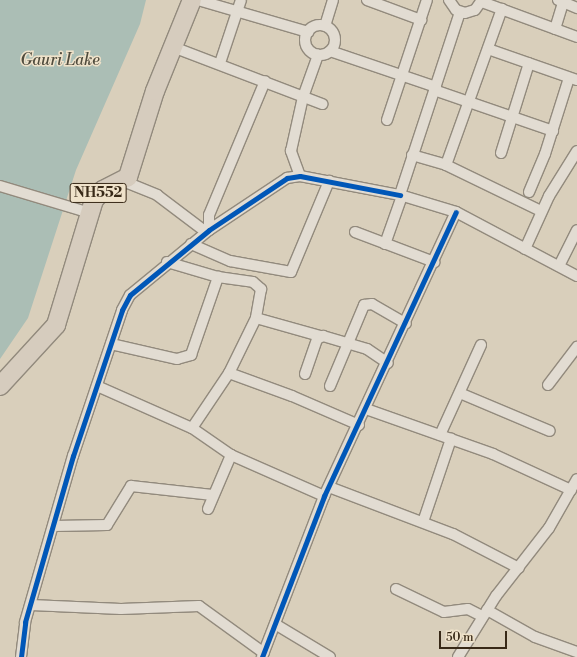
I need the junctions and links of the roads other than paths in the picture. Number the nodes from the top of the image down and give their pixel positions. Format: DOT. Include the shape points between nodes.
graph roads {
  1 [pos="192,0"];
  2 [pos="198,0"];
  3 [pos="241,0"];
  4 [pos="333,0"];
  5 [pos="367,0"];
  6 [pos="427,0"];
  7 [pos="449,0"];
  8 [pos="482,1"];
  9 [pos="562,1"];
  10 [pos="501,6"];
  11 [pos="577,8"];
  12 [pos="237,11"];
  13 [pos="460,12"];
  14 [pos="421,20"];
  15 [pos="324,26"];
  16 [pos="555,29"];
  17 [pos="308,32"];
  18 [pos="577,37"];
  19 [pos="173,47"];
  20 [pos="488,49"];
  21 [pos="330,51"];
  22 [pos="318,55"];
  23 [pos="220,63"];
  24 [pos="529,63"];
  25 [pos="403,76"];
  26 [pos="573,79"];
  27 [pos="265,81"];
  28 [pos="435,88"];
  29 [pos="303,97"];
  30 [pos="471,102"];
  31 [pos="322,104"];
  32 [pos="512,116"];
  33 [pos="387,120"];
  34 [pos="553,131"];
  35 [pos="577,151"];
  36 [pos="501,153"];
  37 [pos="412,155"];
  38 [pos="446,165"];
  39 [pos="300,176"];
  40 [pos="123,181"];
  41 [pos="329,181"];
  42 [pos="0,186"];
  43 [pos="529,192"];
  44 [pos="401,196"];
  45 [pos="541,211"];
  46 [pos="456,212"];
  47 [pos="90,213"];
  48 [pos="577,230"];
  49 [pos="207,231"];
  50 [pos="355,232"];
  51 [pos="192,244"];
  52 [pos="385,244"];
  53 [pos="525,249"];
  54 [pos="167,262"];
  55 [pos="434,262"];
  56 [pos="559,266"];
  57 [pos="577,276"];
  58 [pos="218,278"];
  59 [pos="256,318"];
  60 [pos="406,324"];
  61 [pos="320,336"];
  62 [pos="347,343"];
  63 [pos="111,344"];
  64 [pos="481,345"];
  65 [pos="577,347"];
  66 [pos="388,363"];
  67 [pos="229,373"];
  68 [pos="305,374"];
  69 [pos="548,385"];
  70 [pos="0,386"];
  71 [pos="97,386"];
  72 [pos="330,386"];
  73 [pos="462,394"];
  74 [pos="366,409"];
  75 [pos="359,425"];
  76 [pos="192,428"];
  77 [pos="550,431"];
  78 [pos="440,435"];
  79 [pos="452,439"];
  80 [pos="231,455"];
  81 [pos="577,479"];
  82 [pos="329,487"];
  83 [pos="574,490"];
  84 [pos="213,495"];
  85 [pos="324,496"];
  86 [pos="208,509"];
  87 [pos="423,522"];
  88 [pos="54,526"];
  89 [pos="519,568"];
  90 [pos="396,589"];
  91 [pos="31,605"];
  92 [pos="484,613"];
  93 [pos="275,624"];
  94 [pos="577,652"];
  95 [pos="263,655"];
  96 [pos="21,657"];
  97 [pos="330,657"];
  98 [pos="458,657"];
  1 -- 19 [label="highway, NH552"];
  2 -- 12 [label="street"];
  3 -- 12 [label="street"];
  4 -- 15 [label="street"];
  5 -- 14 [label="street"];
  6 -- 14 [label="street"];
  7 -- 13 [label="street"];
  8 -- 10 [label="street"];
  8 -- 13 [label="street" via="470,12"];
  9 -- 11 [label="street"];
  9 -- 16 [label="street"];
  10 -- 16 [label="street"];
  10 -- 20 [label="street"];
  12 -- 17 [label="street"];
  12 -- 23 [label="street"];
  13 -- 28 [label="street"];
  14 -- 25 [label="street"];
  15 -- 17 [label="street" via="314,26"];
  15 -- 21 [label="street" via="334,36"];
  16 -- 18 [label="street"];
  17 -- 22 [label="street" via="307,48"];
  19 -- 23 [label="street"];
  19 -- 40 [label="highway, NH552" via="132,168"];
  20 -- 24 [label="street"];
  20 -- 30 [label="street"];
  21 -- 22 [label="street"];
  21 -- 25 [label="street"];
  22 -- 29 [label="street"];
  23 -- 27 [label="street"];
  24 -- 26 [label="street"];
  24 -- 32 [label="street"];
  25 -- 28 [label="street"];
  25 -- 33 [label="street"];
  26 -- 34 [label="street"];
  27 -- 29 [label="street"];
  27 -- 49 [label="street" via="209,214"];
  28 -- 30 [label="street"];
  28 -- 37 [label="street"];
  29 -- 31 [label="street"];
  29 -- 39 [label="street" via="291,150"];
  30 -- 32 [label="street"];
  30 -- 38 [label="street"];
  32 -- 34 [label="street"];
  32 -- 36 [label="street"];
  34 -- 43 [label="street"];
  35 -- 45 [label="street"];
  37 -- 38 [label="street"];
  37 -- 44 [label="street"];
  38 -- 45 [label="street"];
  39 -- 41 [label="street"];
  39 -- 49 [label="street" via="277,183"];
  40 -- 47 [label="highway, NH552" via="98,193"];
  40 -- 49 [label="street" via="157,195"];
  41 -- 44 [label="street"];
  41 -- 51 [label="street" via="291,272 230,261"];
  42 -- 47 [label="street"];
  44 -- 46 [label="street"];
  44 -- 52 [label="street"];
  45 -- 53 [label="street"];
  46 -- 53 [label="street"];
  46 -- 55 [label="street"];
  47 -- 70 [label="highway, NH552" via="56,325"];
  48 -- 56 [label="street"];
  49 -- 51 [label="street"];
  50 -- 52 [label="street"];
  51 -- 54 [label="street"];
  52 -- 55 [label="street"];
  53 -- 56 [label="street"];
  54 -- 58 [label="street"];
  54 -- 63 [label="street" via="130,295"];
  55 -- 60 [label="street"];
  56 -- 57 [label="street"];
  58 -- 59 [label="street" via="260,285"];
  58 -- 63 [label="street" via="191,355 177,359"];
  59 -- 61 [label="street"];
  59 -- 67 [label="street"];
  60 -- 62 [label="street" via="368,303 362,308"];
  60 -- 66 [label="street"];
  61 -- 62 [label="street"];
  61 -- 68 [label="street"];
  62 -- 66 [label="street" via="367,349"];
  62 -- 72 [label="street"];
  63 -- 71 [label="street"];
  64 -- 73 [label="street"];
  65 -- 69 [label="street"];
  66 -- 74 [label="street"];
  67 -- 75 [label="street" via="292,396"];
  67 -- 76 [label="street"];
  71 -- 76 [label="street"];
  71 -- 88 [label="street"];
  73 -- 77 [label="street"];
  73 -- 78 [label="street"];
  74 -- 75 [label="street"];
  74 -- 78 [label="street"];
  75 -- 82 [label="street"];
  76 -- 80 [label="street"];
  78 -- 79 [label="street"];
  79 -- 83 [label="street"];
  79 -- 87 [label="street"];
  80 -- 84 [label="street"];
  80 -- 85 [label="street"];
  81 -- 83 [label="street"];
  82 -- 85 [label="street"];
  82 -- 87 [label="street"];
  83 -- 89 [label="street"];
  84 -- 86 [label="street"];
  84 -- 88 [label="street" via="131,486 107,525"];
  85 -- 93 [label="street"];
  87 -- 89 [label="street"];
  88 -- 91 [label="street"];
  89 -- 92 [label="street"];
  90 -- 92 [label="street" via="444,612 468,610"];
  91 -- 95 [label="street" via="121,610 200,606"];
  91 -- 96 [label="street"];
  92 -- 94 [label="street" via="535,637"];
  92 -- 98 [label="street"];
  93 -- 95 [label="street"];
  93 -- 97 [label="street"];
}
